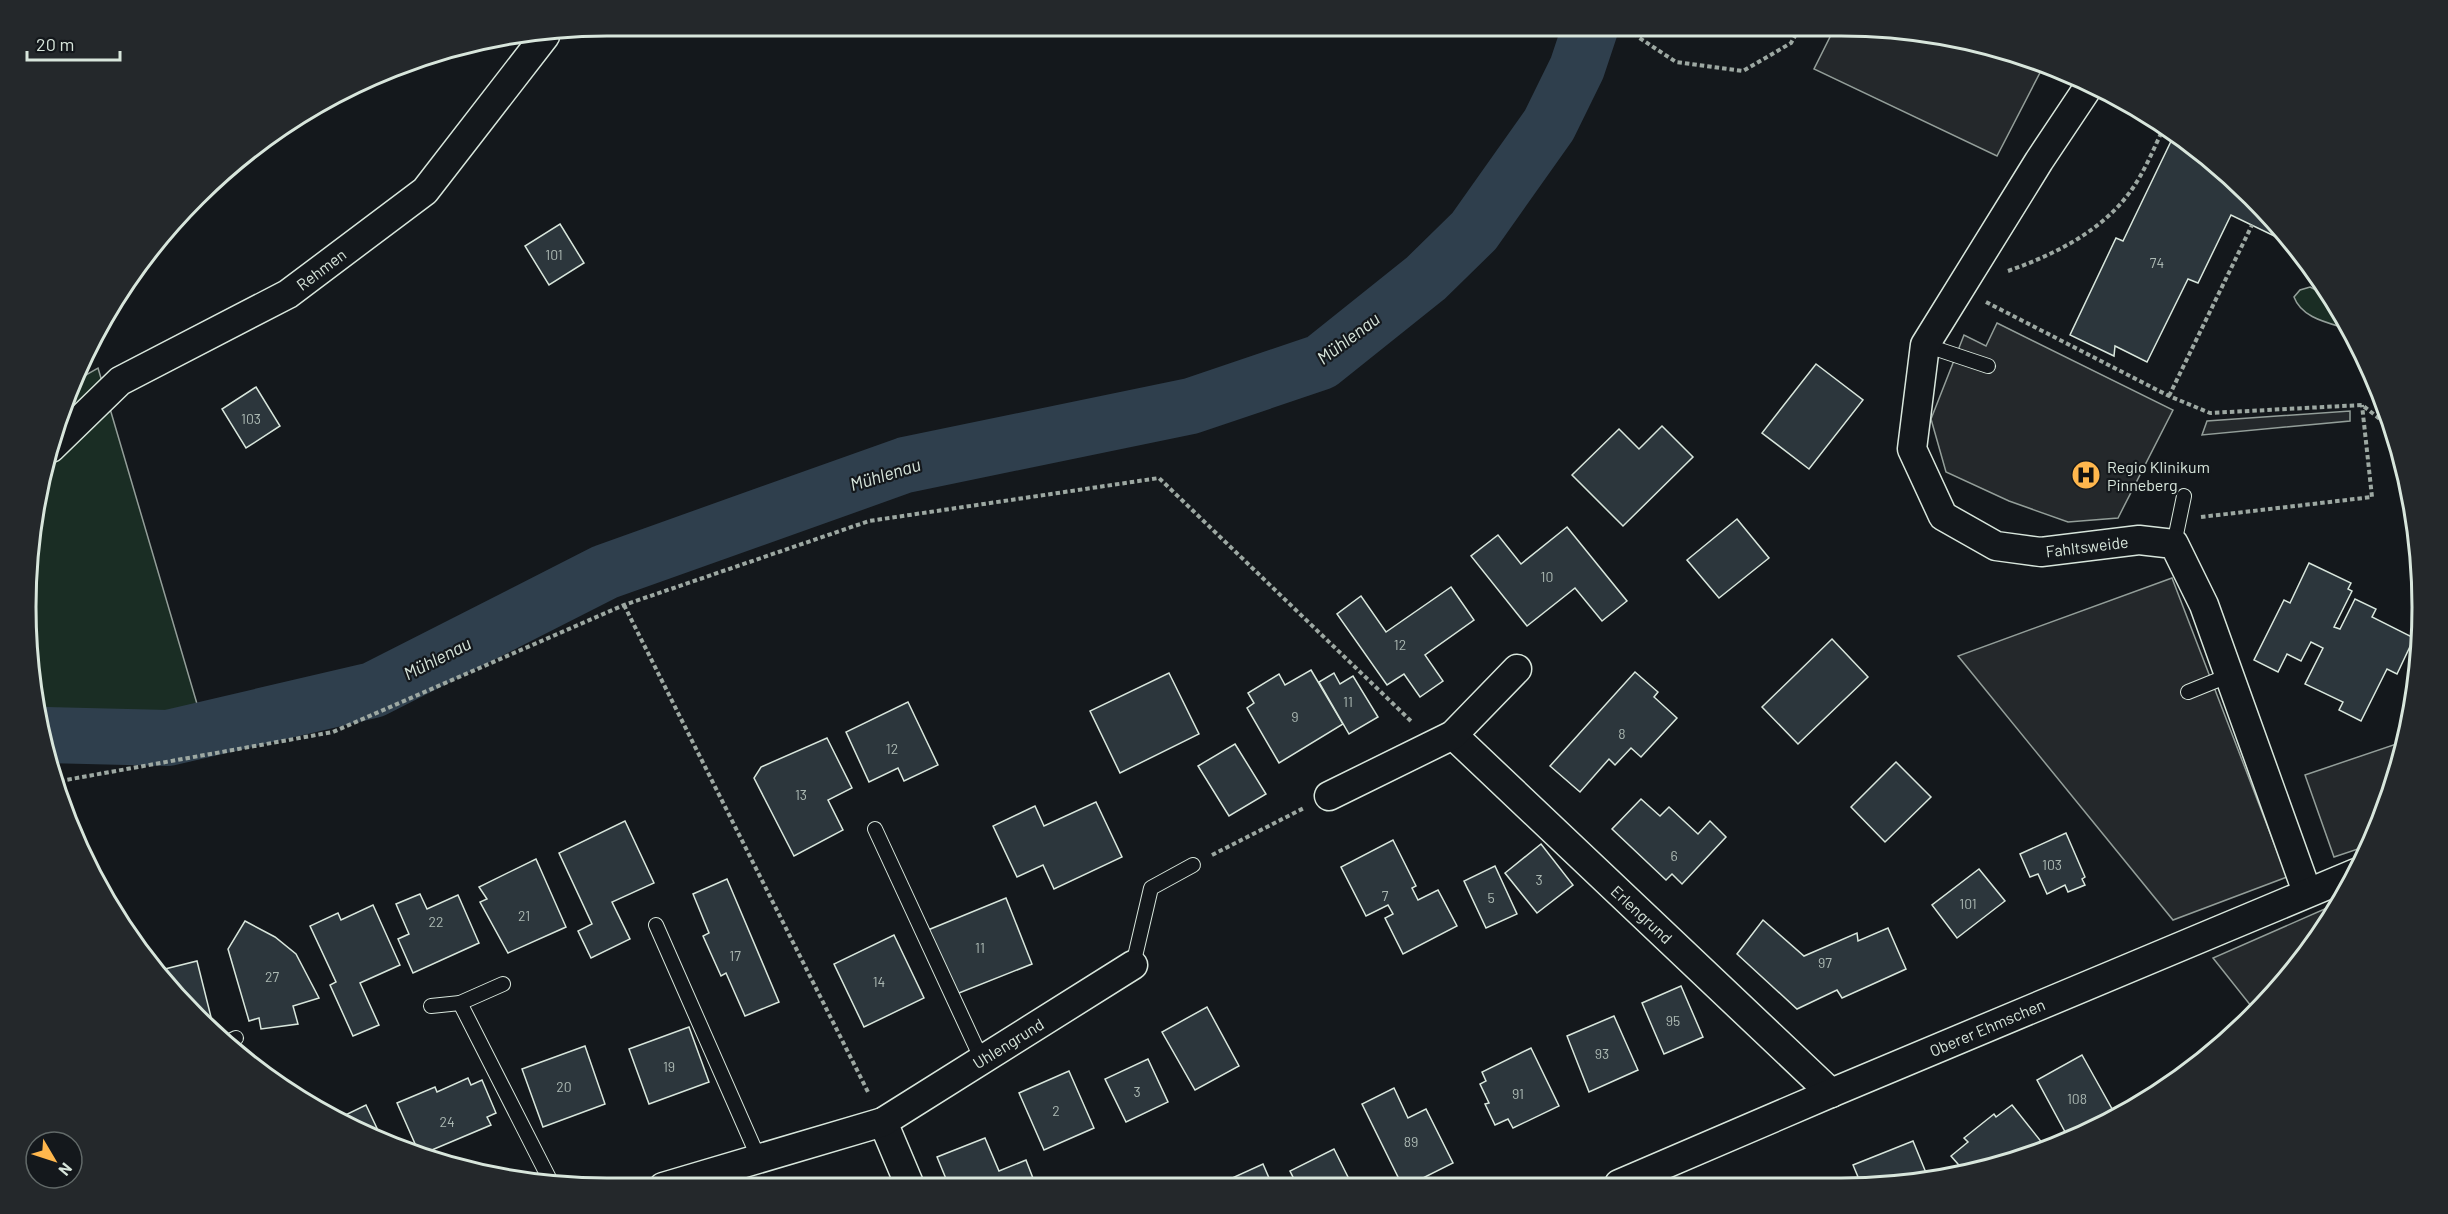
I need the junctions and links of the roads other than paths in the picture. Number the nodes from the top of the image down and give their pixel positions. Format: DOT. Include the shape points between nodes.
graph roads {
  1 [pos="542,40"];
  2 [pos="2086,91"];
  3 [pos="1925,345"];
  4 [pos="1988,366"];
  5 [pos="62,437"];
  6 [pos="2184,496"];
  7 [pos="2177,531"];
  8 [pos="1517,669"];
  9 [pos="2230,675"];
  10 [pos="2188,692"];
  11 [pos="1444,739"];
  12 [pos="1329,796"];
  13 [pos="875,829"];
  14 [pos="1192,865"];
  15 [pos="2344,878"];
  16 [pos="2307,892"];
  17 [pos="656,925"];
  18 [pos="1133,965"];
  19 [pos="503,984"];
  20 [pos="460,1003"];
  21 [pos="431,1006"];
  22 [pos="981,1060"];
  23 [pos="1831,1093"];
  24 [pos="883,1122"];
  25 [pos="759,1159"];
  26 [pos="547,1175"];
  27 [pos="694,1178"];
  28 [pos="907,1178"];
  29 [pos="1633,1178"];
  1 -- 5 [label="street, Rehmen" via="425,191 288,294 120,381"];
  2 -- 3 [label="street, Fahltsweide"];
  3 -- 4 [label="lane"];
  3 -- 7 [label="street, Fahltsweide" via="1912,449 1943,516 1996,546 2041,552 2139,540"];
  6 -- 7 [label="lane"];
  7 -- 9 [label="street"];
  8 -- 11 [label="street"];
  9 -- 10 [label="lane"];
  9 -- 16 [label="street"];
  11 -- 12 [label="street"];
  11 -- 23 [label="street, Erlengrund"];
  13 -- 22 [label="lane"];
  14 -- 18 [label="lane" via="1151,888"];
  15 -- 16 [label="street, Oberer Ehmschen"];
  16 -- 23 [label="street, Oberer Ehmschen"];
  17 -- 25 [label="lane"];
  18 -- 22 [label="street, Uhlengrund"];
  19 -- 20 [label="lane"];
  20 -- 21 [label="lane"];
  20 -- 26 [label="lane"];
  22 -- 24 [label="street, Uhlengrund"];
  23 -- 29 [label="street, Oberer Ehmschen"];
  24 -- 25 [label="street, Uhlengrund"];
  24 -- 28 [label="street"];
  25 -- 27 [label="street, Uhlengrund"];
}
